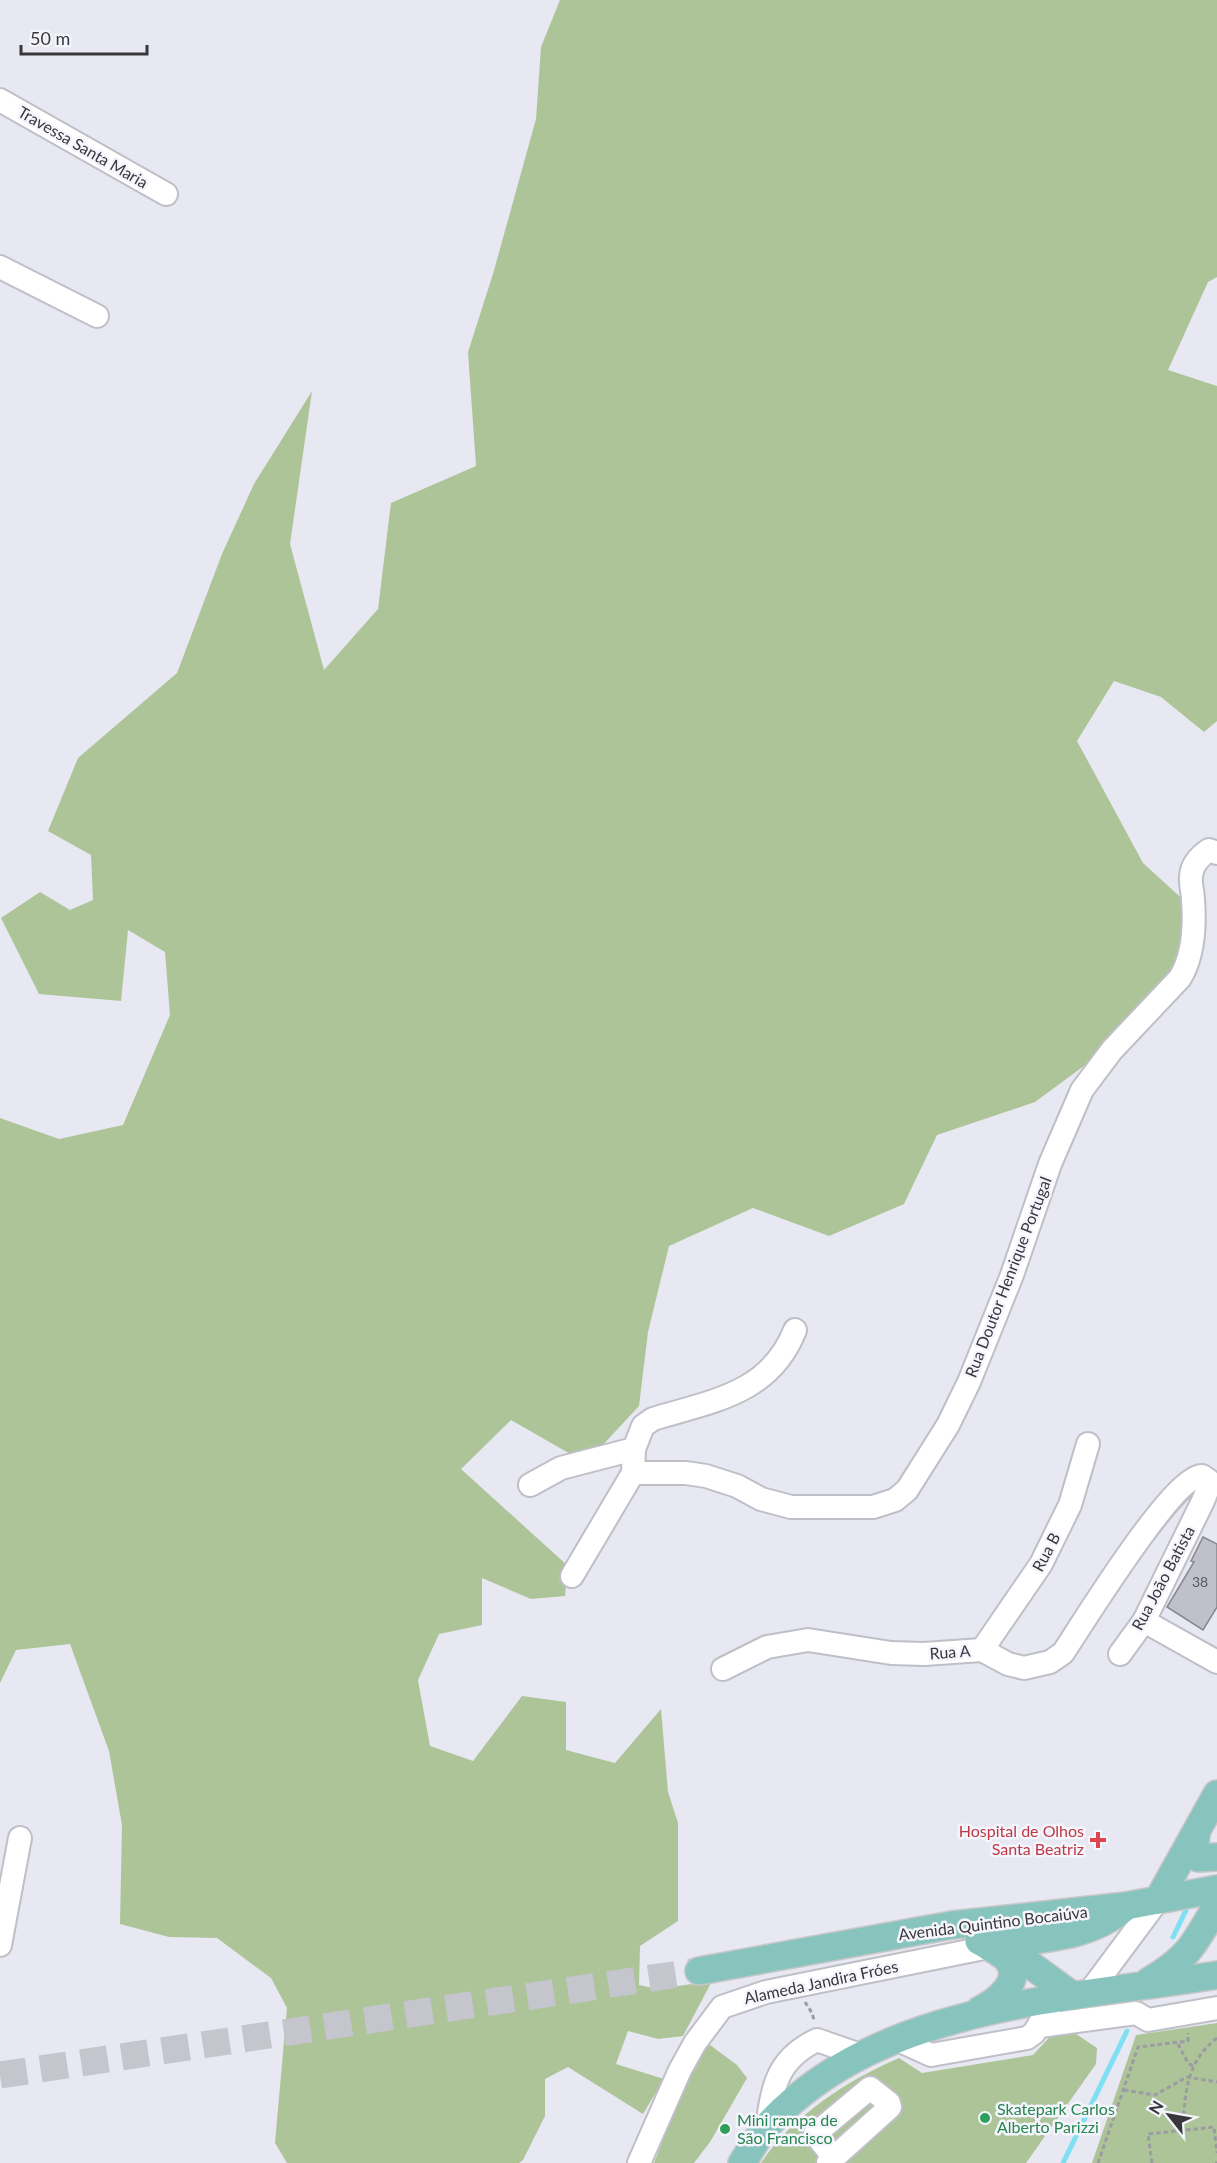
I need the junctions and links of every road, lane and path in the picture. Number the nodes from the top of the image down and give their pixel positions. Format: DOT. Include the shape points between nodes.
graph roads {
  1 [pos="0,100"];
  2 [pos="166,194"];
  3 [pos="0,267"];
  4 [pos="97,316"];
  5 [pos="1217,853"];
  6 [pos="795,1330"];
  7 [pos="1088,1444"];
  8 [pos="634,1449"];
  9 [pos="633,1473"];
  10 [pos="530,1485"];
  11 [pos="1203,1500"];
  12 [pos="572,1576"];
  13 [pos="1144,1621"];
  14 [pos="982,1650"];
  15 [pos="1120,1654"];
  16 [pos="1217,1662"];
  17 [pos="723,1669"];
  18 [pos="1217,1794"];
  19 [pos="1196,1834"];
  20 [pos="20,1838"];
  21 [pos="1217,1857"];
  22 [pos="1217,1889"];
  23 [pos="1158,1900"];
  24 [pos="1217,1905"];
  25 [pos="1126,1906"];
  26 [pos="952,1925"];
  27 [pos="0,1945"];
  28 [pos="995,1945"];
  29 [pos="699,1971"];
  30 [pos="1217,1975"];
  31 [pos="1140,1985"];
  32 [pos="794,1986"];
  33 [pos="1072,1997"];
  34 [pos="1217,2008"];
  35 [pos="1187,2013"];
  36 [pos="968,2015"];
  37 [pos="1040,2026"];
  38 [pos="1217,2038"];
  39 [pos="817,2040"];
  40 [pos="898,2040"];
  41 [pos="1179,2044"];
  42 [pos="863,2056"];
  43 [pos="1193,2066"];
  44 [pos="1187,2078"];
  45 [pos="1217,2082"];
  46 [pos="1124,2090"];
  47 [pos="766,2126"];
  48 [pos="1182,2130"];
  49 [pos="1217,2153"];
  50 [pos="639,2163"];
  51 [pos="742,2163"];
  52 [pos="1098,2163"];
  53 [pos="1152,2163"];
  1 -- 2 [label="street, Travessa Santa Maria"];
  3 -- 4 [label="street"];
  5 -- 9 [label="street, Rua Doutor Henrique Portugal" via="1209,850 1199,856 1191,875 1194,903 1188,965 1082,1090 1050,1164 1012,1275 969,1382 948,1425 907,1490 895,1500 873,1507 791,1507 706,1476"];
  6 -- 8 [label="street" via="775,1365 755,1384 653,1419 638,1433"];
  7 -- 14 [label="street, Rua B" via="1070,1505 1041,1564"];
  8 -- 9 [label="street"];
  8 -- 10 [label="street" via="561,1468"];
  9 -- 12 [label="street"];
  11 -- 13 [label="street, Rua João Batista"];
  11 -- 14 [label="street, Rua A" via="1208,1480 1197,1476 1168,1501 1063,1653 1050,1662 1024,1668"];
  13 -- 15 [label="street, Rua João Batista"];
  13 -- 16 [label="street"];
  14 -- 17 [label="street, Rua A" via="891,1653 808,1640 767,1647"];
  18 -- 19 [label="main road"];
  19 -- 21 [label="main road" via="1194,1855"];
  19 -- 23 [label="main road"];
  20 -- 27 [label="street"];
  22 -- 23 [label="main road, Avenida Quintino Bocaiúva"];
  23 -- 25 [label="main road, Avenida Quintino Bocaiúva"];
  23 -- 33 [label="street"];
  24 -- 31 [label="main road" via="1186,1956"];
  25 -- 26 [label="main road, Avenida Quintino Bocaiúva"];
  25 -- 28 [label="main road" via="1107,1922 1070,1936"];
  26 -- 28 [label="main road"];
  26 -- 29 [label="main road, Avenida Quintino Bocaiúva"];
  28 -- 32 [label="street, Alameda Jandira Fróes"];
  28 -- 33 [label="main road"];
  28 -- 36 [label="main road" via="1012,1971 1010,1983 1001,1997"];
  30 -- 31 [label="main road"];
  31 -- 33 [label="main road"];
  32 -- 39 [label="path" via="812,2013"];
  32 -- 50 [label="street, Alameda Jandira Fróes" via="722,2007 680,2070"];
  33 -- 36 [label="main road"];
  33 -- 37 [label="street"];
  34 -- 35 [label="street"];
  35 -- 37 [label="street" via="1148,2019 1136,2013"];
  35 -- 41 [label="path" via="1188,2041"];
  36 -- 40 [label="main road"];
  37 -- 40 [label="street" via="1028,2038 940,2055"];
  38 -- 43 [label="path"];
  39 -- 42 [label="street"];
  39 -- 47 [label="street" via="803,2046 779,2072"];
  40 -- 42 [label="main road"];
  41 -- 43 [label="path"];
  41 -- 46 [label="path" via="1138,2047"];
  42 -- 47 [label="main road" via="826,2076"];
  43 -- 44 [label="path"];
  44 -- 45 [label="path"];
  44 -- 46 [label="path" via="1155,2095"];
  44 -- 48 [label="path"];
  46 -- 52 [label="path"];
  47 -- 51 [label="main road"];
  48 -- 49 [label="path" via="1214,2127"];
  48 -- 53 [label="path" via="1148,2134"];
}
